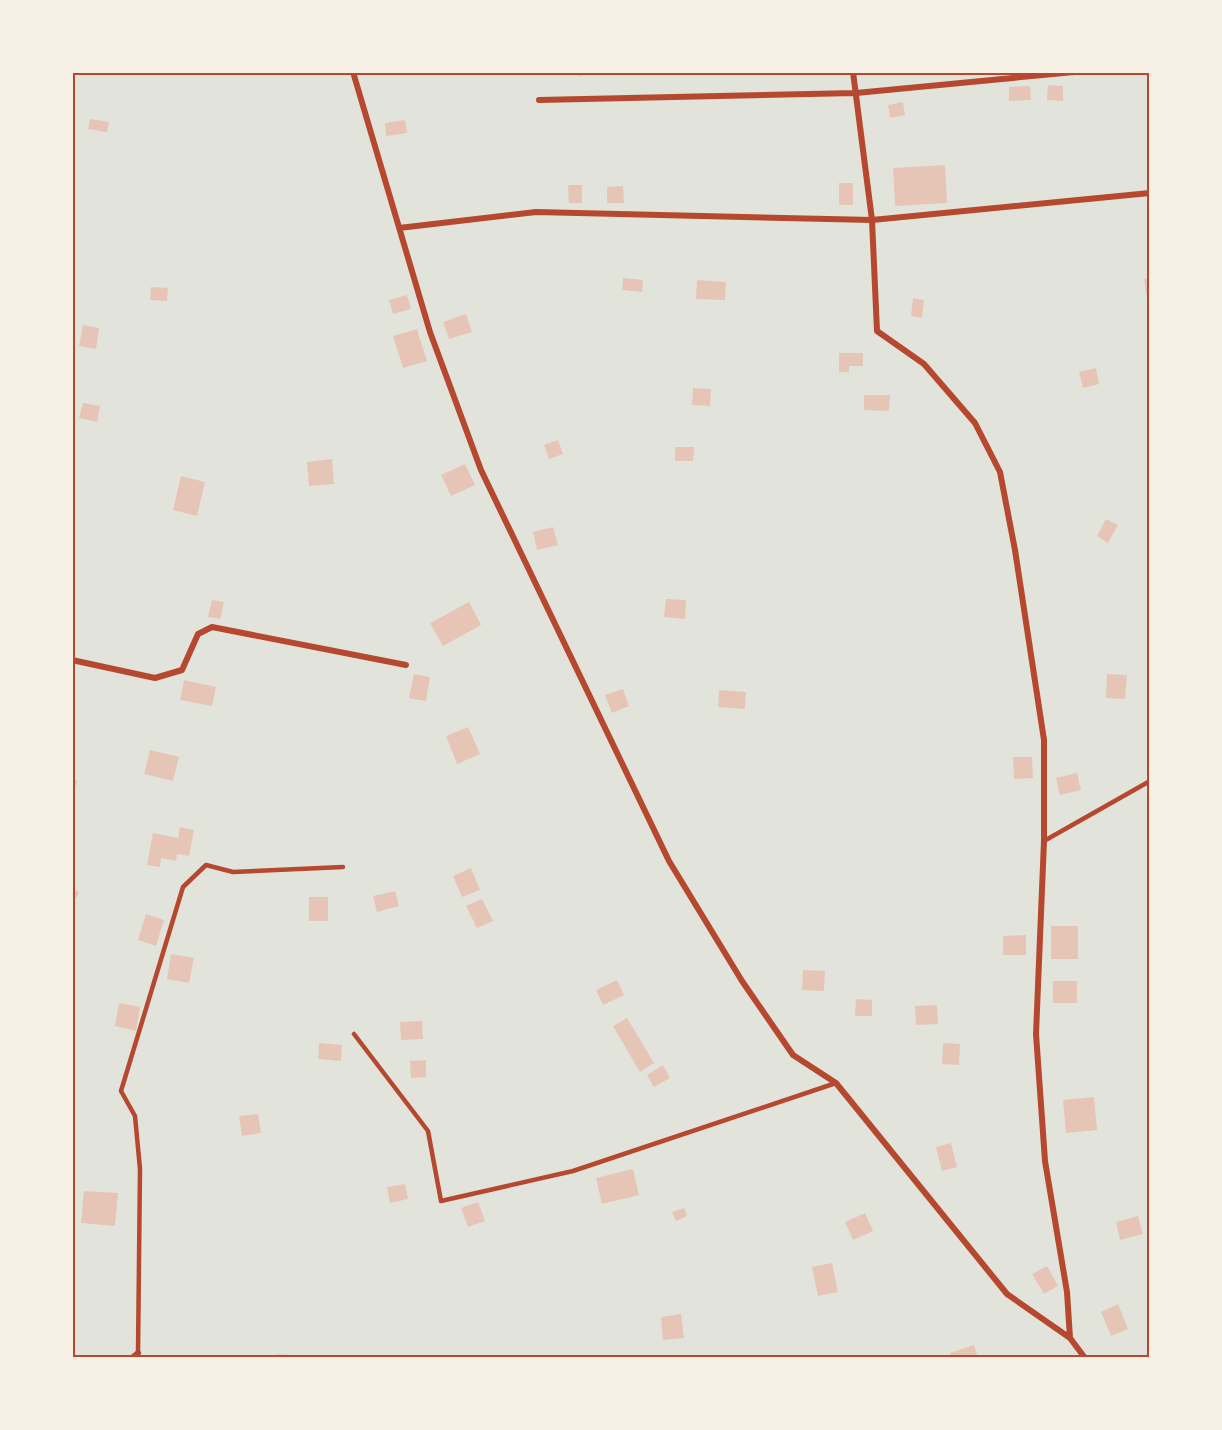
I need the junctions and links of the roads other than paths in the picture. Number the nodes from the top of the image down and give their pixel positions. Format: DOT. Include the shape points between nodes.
graph roads {
  1 [pos="353,72"];
  2 [pos="853,72"];
  3 [pos="1074,72"];
  4 [pos="856,93"];
  5 [pos="539,100"];
  6 [pos="1150,193"];
  7 [pos="872,220"];
  8 [pos="399,228"];
  9 [pos="72,660"];
  10 [pos="406,665"];
  11 [pos="1150,781"];
  12 [pos="1044,841"];
  13 [pos="343,867"];
  14 [pos="354,1034"];
  15 [pos="836,1083"];
  16 [pos="1070,1338"];
  17 [pos="138,1353"];
  18 [pos="132,1358"];
  19 [pos="1085,1358"];
  1 -- 8 [label="street"];
  2 -- 4 [label="street"];
  3 -- 4 [label="street"];
  4 -- 5 [label="street"];
  4 -- 7 [label="street"];
  6 -- 7 [label="street"];
  7 -- 8 [label="street" via="536,212"];
  7 -- 12 [label="street" via="877,331 924,364 975,423 1000,472 1044,740"];
  8 -- 15 [label="street" via="430,333 481,470 669,861 742,981 793,1055"];
  9 -- 10 [label="street" via="155,678 182,670 198,634 212,627"];
  11 -- 12 [label="lane"];
  12 -- 16 [label="street" via="1036,1034 1045,1161 1067,1292"];
  13 -- 17 [label="lane" via="233,872 206,866 183,888 121,1091 135,1116 140,1169"];
  14 -- 15 [label="lane" via="428,1131 441,1201 573,1170"];
  15 -- 16 [label="street" via="1007,1294"];
  16 -- 19 [label="street"];
  17 -- 18 [label="street"];
}
